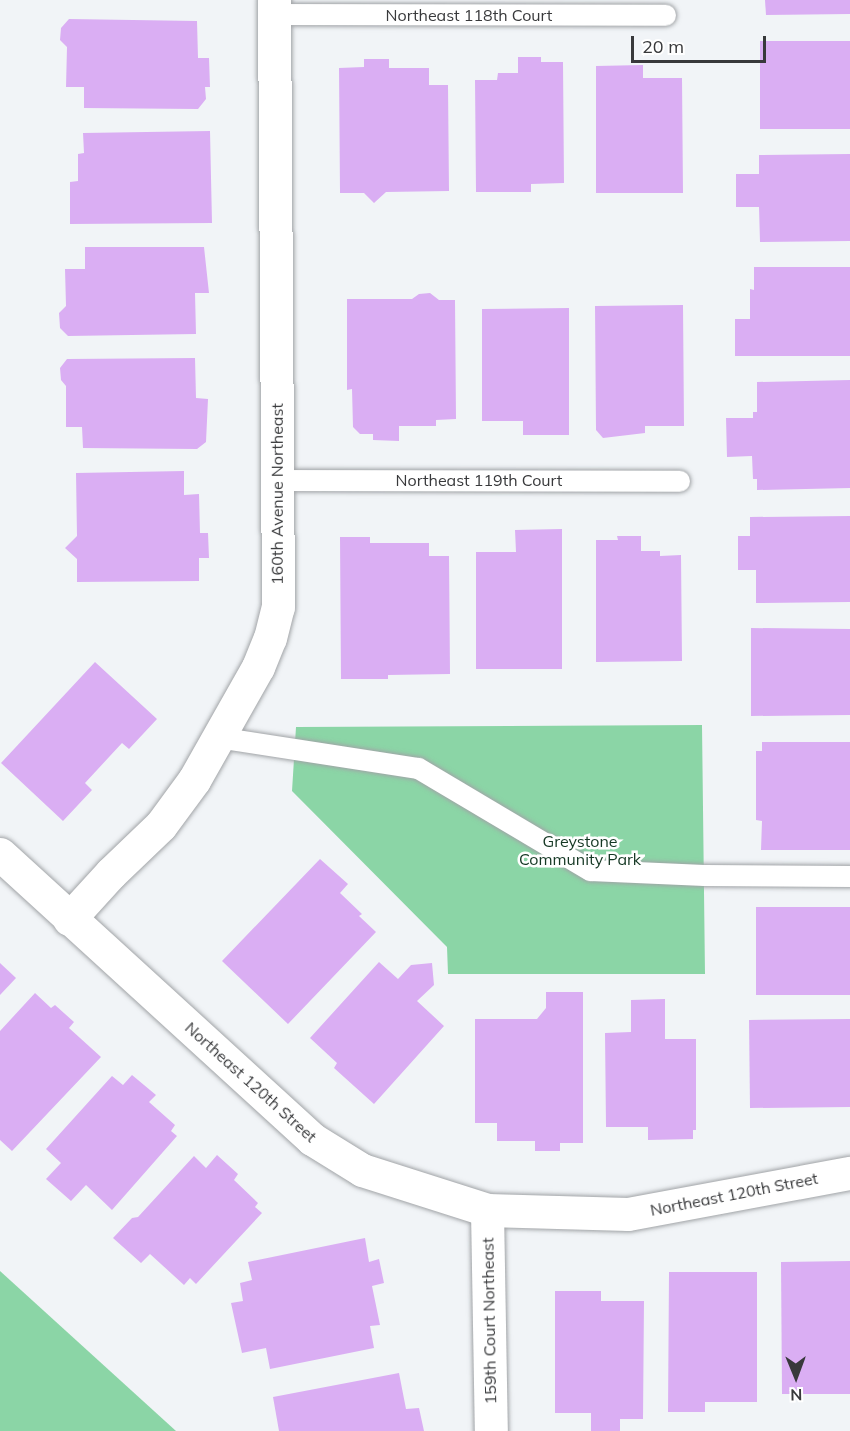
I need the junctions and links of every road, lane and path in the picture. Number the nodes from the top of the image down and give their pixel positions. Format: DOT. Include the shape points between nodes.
graph roads {
  1 [pos="274,7"];
  2 [pos="665,15"];
  3 [pos="279,480"];
  4 [pos="679,481"];
  5 [pos="217,737"];
  6 [pos="0,854"];
  7 [pos="850,876"];
  8 [pos="69,920"];
  9 [pos="850,1173"];
  10 [pos="487,1210"];
  11 [pos="490,1431"];
  1 -- 2 [label="lane, Northeast 118th Court"];
  1 -- 3 [label="street, 160th Avenue Northeast"];
  3 -- 4 [label="lane, Northeast 119th Court"];
  3 -- 5 [label="street, 160th Avenue Northeast" via="278,607 258,667"];
  5 -- 7 [label="lane" via="418,768 590,870"];
  5 -- 8 [label="street, 160th Avenue Northeast" via="194,780 161,825"];
  6 -- 8 [label="street, Northeast 120th Street"];
  8 -- 10 [label="street, Northeast 120th Street" via="312,1139 363,1170"];
  9 -- 10 [label="street, Northeast 120th Street" via="628,1214"];
  10 -- 11 [label="street, 159th Court Northeast"];
}
